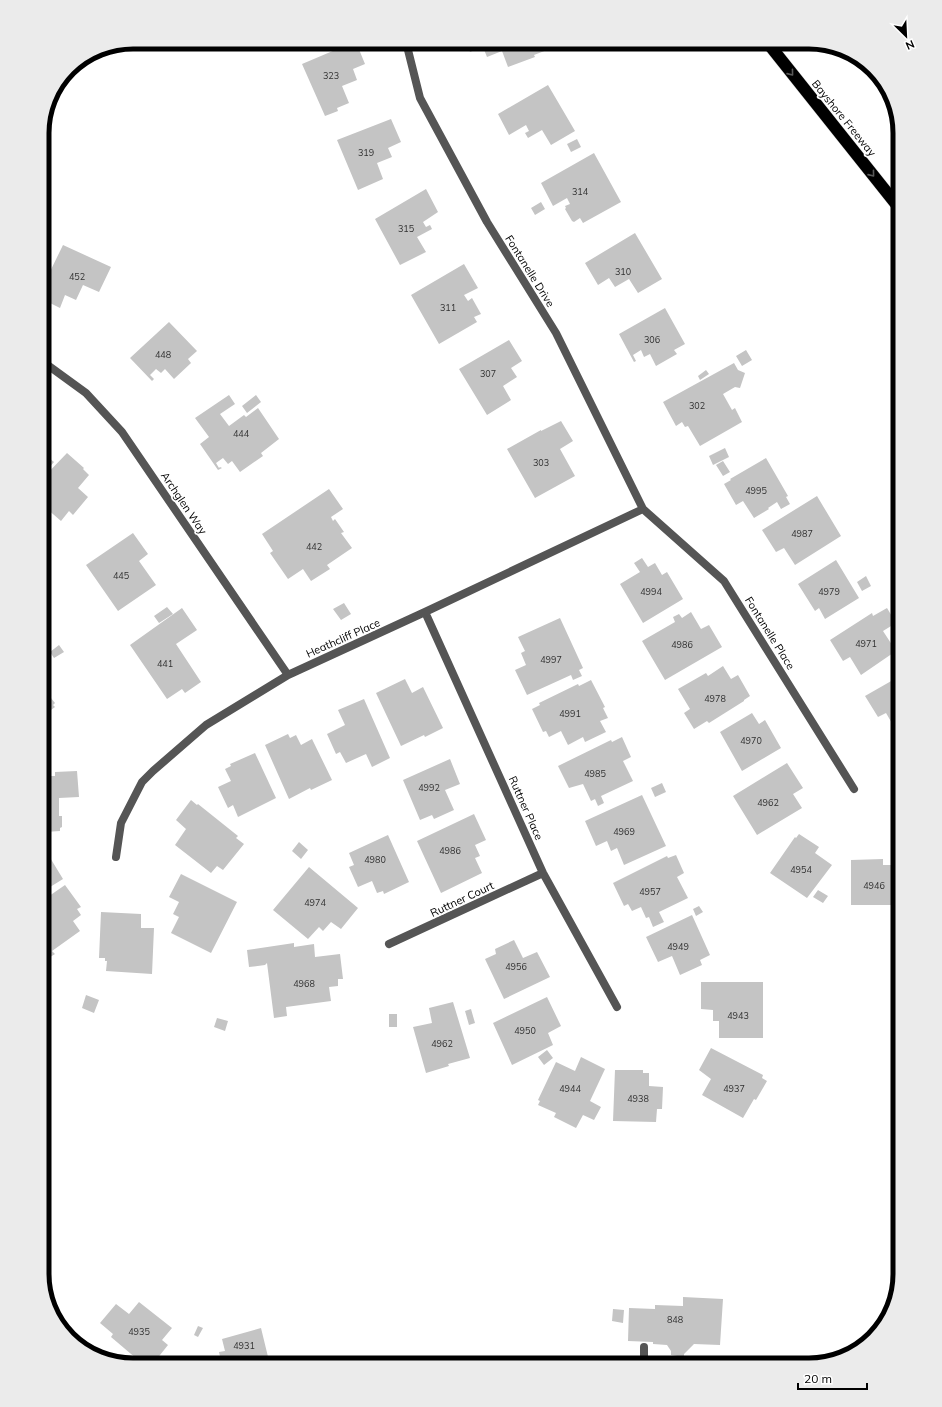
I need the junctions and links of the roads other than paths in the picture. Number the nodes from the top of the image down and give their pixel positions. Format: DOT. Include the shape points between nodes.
graph roads {
  1 [pos="408,49"];
  2 [pos="773,49"];
  3 [pos="893,200"];
  4 [pos="49,366"];
  5 [pos="643,509"];
  6 [pos="425,612"];
  7 [pos="288,675"];
  8 [pos="854,789"];
  9 [pos="116,857"];
  10 [pos="543,874"];
  11 [pos="389,944"];
  12 [pos="617,1007"];
  13 [pos="644,1347"];
  14 [pos="644,1358"];
  1 -- 5 [label="street, Fontanelle Drive" via="420,98 487,222 556,333"];
  2 -- 3 [label="highway, Bayshore Freeway, one-way"];
  4 -- 7 [label="street, Archglen Way" via="86,393 122,432"];
  5 -- 6 [label="street, Heathcliff Place"];
  5 -- 8 [label="street, Fontanelle Place" via="724,581"];
  6 -- 7 [label="street, Heathcliff Place"];
  6 -- 10 [label="street, Ruttner Place"];
  7 -- 9 [label="street, Heathcliff Place" via="206,725 142,782 121,823"];
  10 -- 11 [label="street, Ruttner Court"];
  10 -- 12 [label="street, Ruttner Place"];
  13 -- 14 [label="street"];
}
